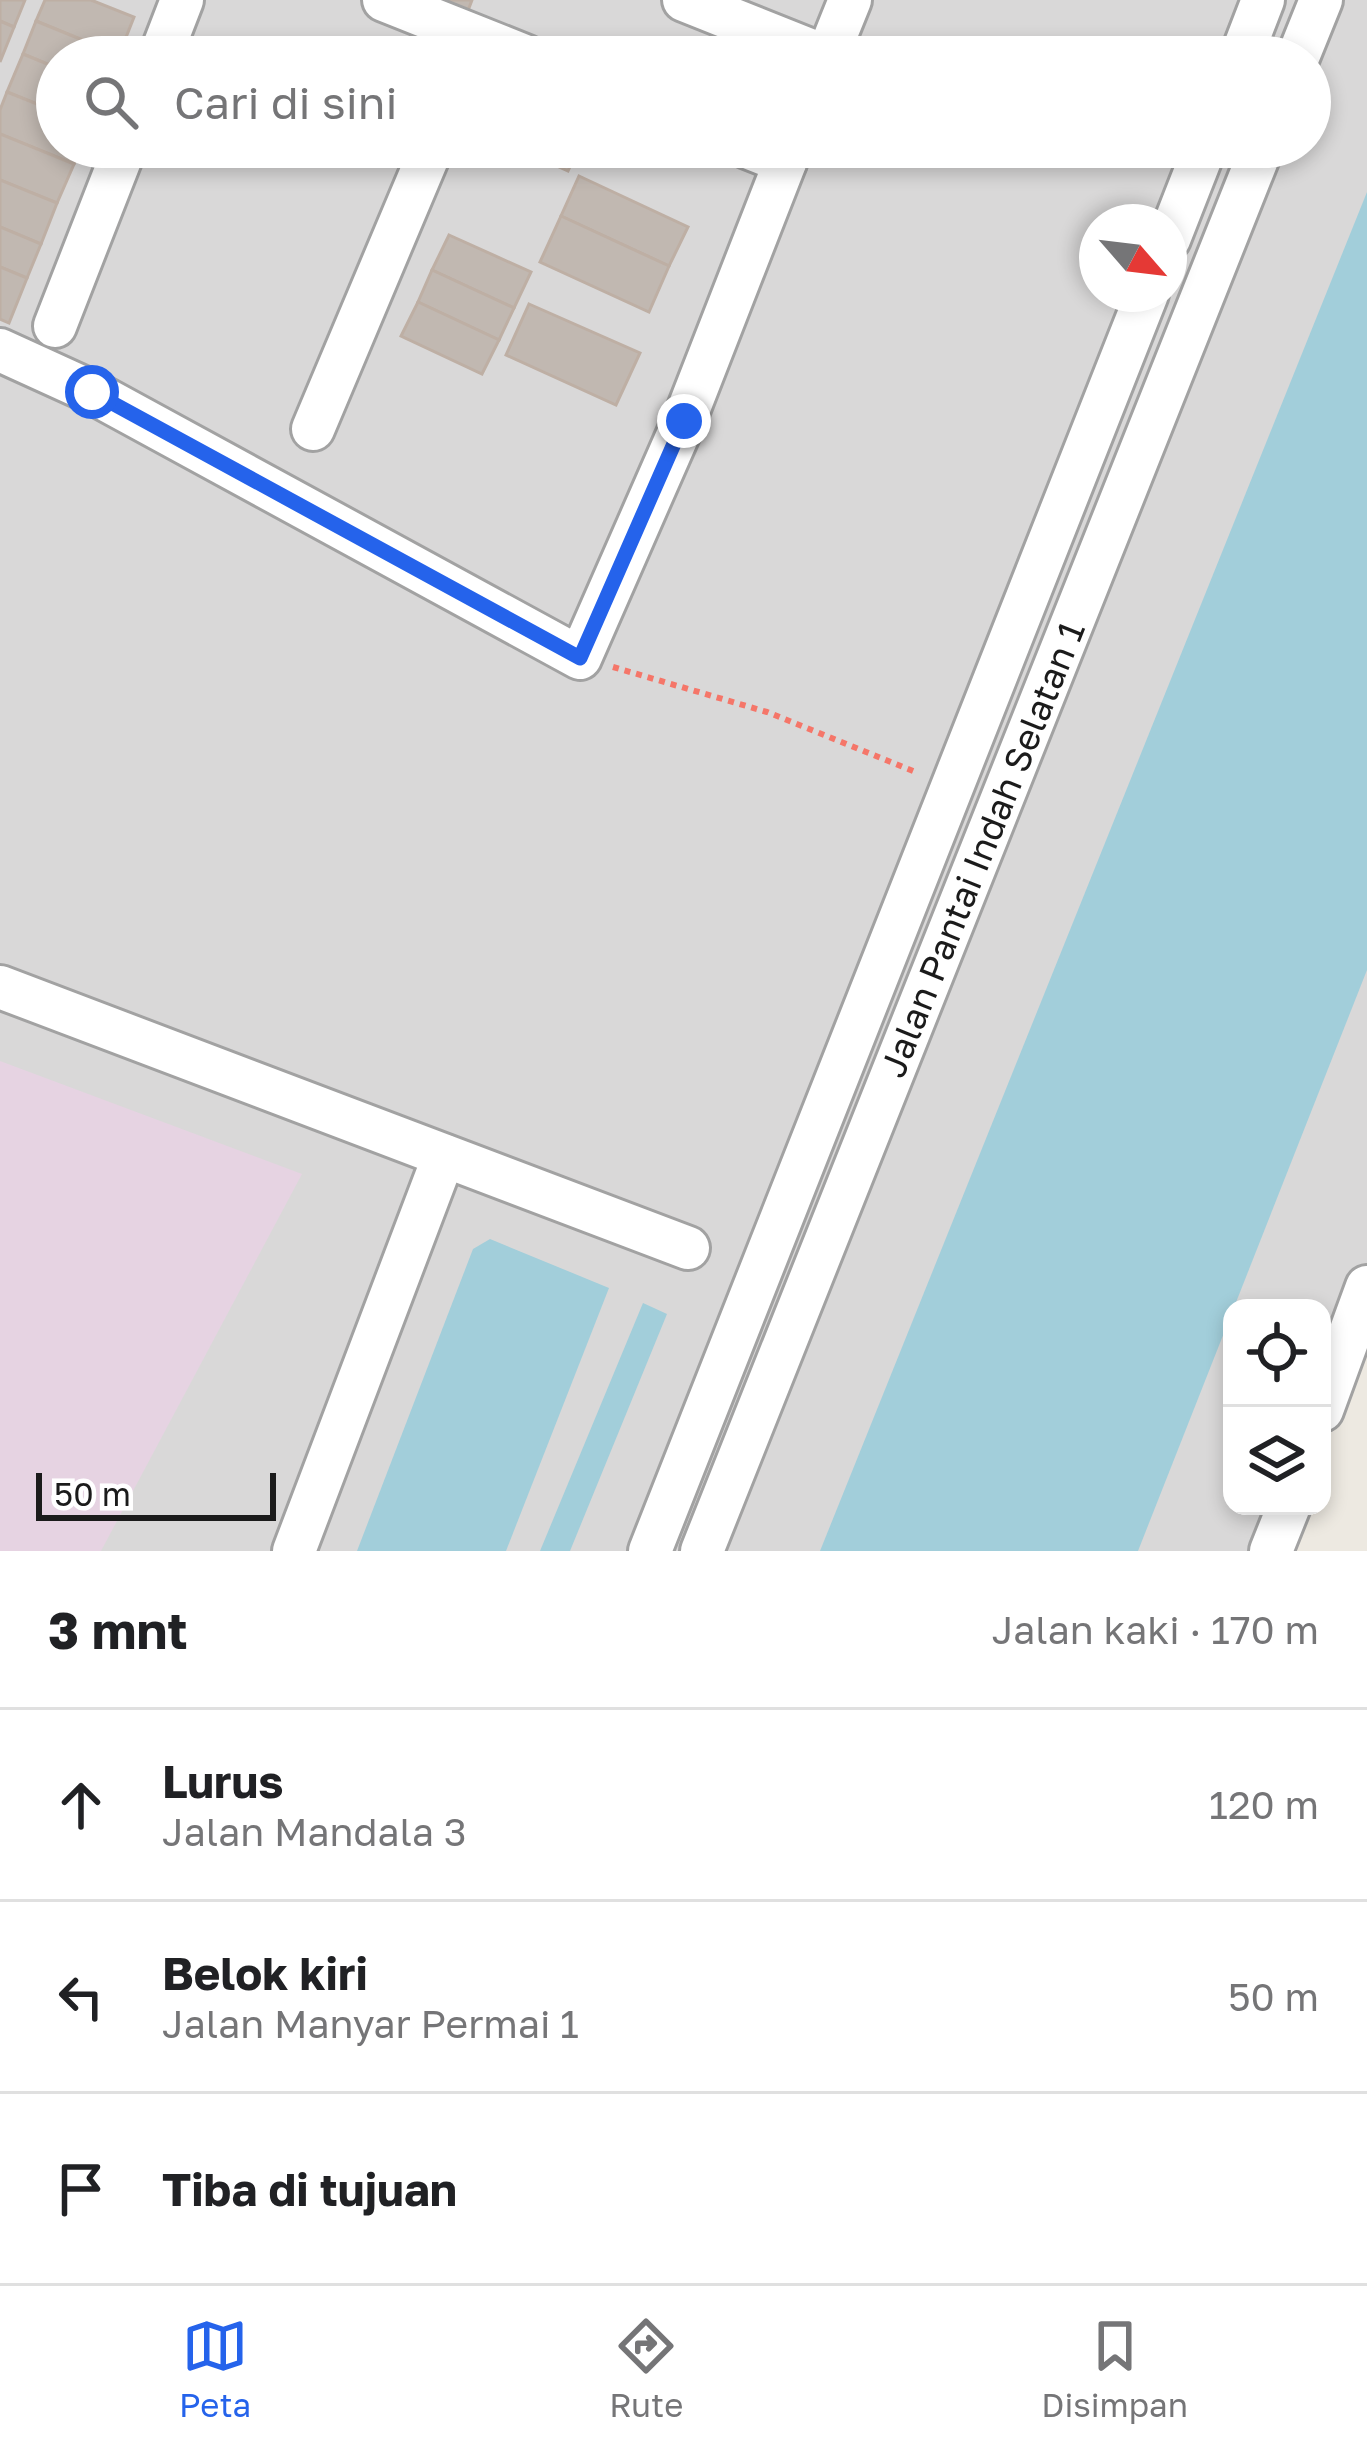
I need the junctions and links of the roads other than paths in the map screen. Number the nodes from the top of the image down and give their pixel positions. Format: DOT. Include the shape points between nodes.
graph roads {
  1 [pos="182,0"];
  2 [pos="384,0"];
  3 [pos="684,0"];
  4 [pos="850,0"];
  5 [pos="1263,0"];
  6 [pos="1321,0"];
  7 [pos="481,32"];
  8 [pos="168,36"];
  9 [pos="774,36"];
  10 [pos="835,36"];
  11 [pos="1249,36"];
  12 [pos="1306,36"];
  13 [pos="117,168"];
  14 [pos="423,168"];
  15 [pos="769,168"];
  16 [pos="1197,168"];
  17 [pos="1254,168"];
  18 [pos="1183,204"];
  19 [pos="1141,312"];
  20 [pos="55,326"];
  21 [pos="0,350"];
  22 [pos="313,429"];
  23 [pos="0,987"];
  24 [pos="444,1156"];
  25 [pos="688,1249"];
  26 [pos="1367,1287"];
  27 [pos="1323,1407"];
  28 [pos="1285,1515"];
  29 [pos="294,1551"];
  30 [pos="650,1551"];
  31 [pos="702,1551"];
  32 [pos="1271,1551"];
  1 -- 8 [label="street"];
  2 -- 7 [label="street"];
  3 -- 9 [label="street"];
  4 -- 10 [label="street"];
  5 -- 11 [label="street"];
  6 -- 12 [label="street"];
  13 -- 20 [label="street"];
  14 -- 22 [label="street"];
  15 -- 21 [label="street" via="684,421 580,658 290,496"];
  16 -- 18 [label="street"];
  17 -- 31 [label="street, Jalan Pantai Indah Selatan 1"];
  19 -- 30 [label="street, Jalan Pantai Indah Selatan 1"];
  23 -- 24 [label="street"];
  24 -- 25 [label="street"];
  24 -- 29 [label="street"];
  26 -- 27 [label="street"];
  28 -- 32 [label="street"];
}
